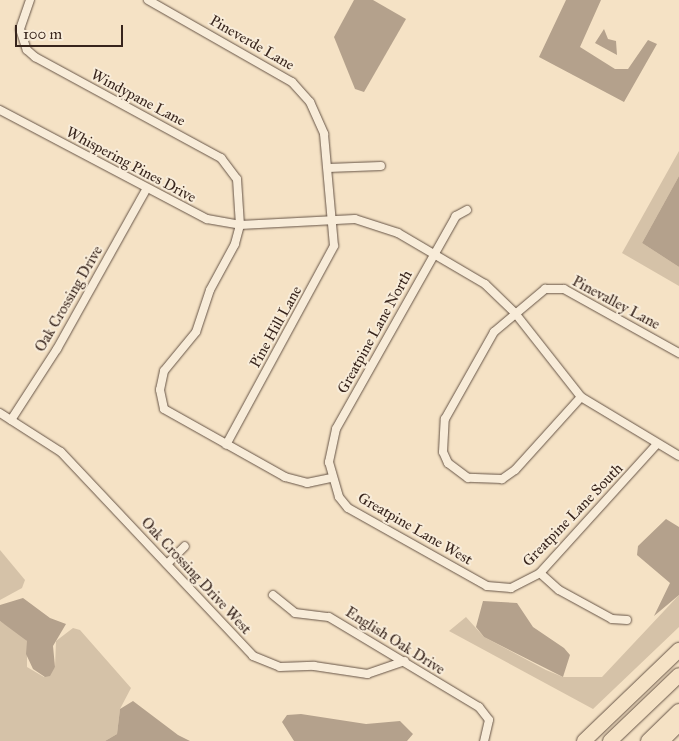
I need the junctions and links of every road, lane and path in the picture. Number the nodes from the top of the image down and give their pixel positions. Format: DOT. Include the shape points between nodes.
graph roads {
  1 [pos="30,0"];
  2 [pos="148,0"];
  3 [pos="0,110"];
  4 [pos="381,166"];
  5 [pos="328,168"];
  6 [pos="146,190"];
  7 [pos="467,210"];
  8 [pos="333,218"];
  9 [pos="240,225"];
  10 [pos="435,253"];
  11 [pos="515,312"];
  12 [pos="679,353"];
  13 [pos="581,397"];
  14 [pos="0,413"];
  15 [pos="11,420"];
  16 [pos="658,444"];
  17 [pos="226,445"];
  18 [pos="679,456"];
  19 [pos="331,478"];
  20 [pos="185,546"];
  21 [pos="167,564"];
  22 [pos="540,573"];
  23 [pos="500,589"];
  24 [pos="273,595"];
  25 [pos="627,620"];
  26 [pos="679,650"];
  27 [pos="405,661"];
  28 [pos="679,675"];
  29 [pos="679,711"];
  30 [pos="679,724"];
  31 [pos="484,741"];
  32 [pos="584,741"];
  33 [pos="610,741"];
  34 [pos="648,741"];
  35 [pos="662,741"];
  1 -- 9 [label="street, Windypane Lane" via="20,20 27,50 228,163 237,179"];
  2 -- 5 [label="street, Pineverde Lane" via="292,82 319,117"];
  3 -- 6 [label="street, Whispering Pines Drive"];
  4 -- 5 [label="street"];
  5 -- 8 [label="street, Pineverde Lane"];
  6 -- 9 [label="street, Whispering Pines Drive" via="193,214"];
  6 -- 15 [label="street, Oak Crossing Drive" via="57,349"];
  7 -- 10 [label="street, Greatpine Lane North" via="456,216"];
  8 -- 9 [label="street, Whispering Pines Drive"];
  8 -- 10 [label="street, Whispering Pines Drive" via="382,226"];
  8 -- 17 [label="street, Pine Hill Lane" via="330,256"];
  9 -- 17 [label="street" via="196,332 164,371 161,400 170,415"];
  10 -- 11 [label="street, Whispering Pines Drive" via="485,284"];
  10 -- 19 [label="street, Greatpine Lane North" via="336,429 330,453"];
  11 -- 12 [label="street, Pinevalley Lane" via="535,294 564,289"];
  11 -- 13 [label="street, Whispering Pines Drive"];
  11 -- 13 [label="street, Pinevalley Lane" via="494,332 445,419 443,452 457,472 477,481 502,479"];
  13 -- 16 [label="street, Whispering Pines Drive"];
  14 -- 15 [label="street, Oak Crossing Drive West"];
  15 -- 21 [label="street, Oak Crossing Drive West" via="61,452"];
  16 -- 18 [label="street, Whispering Pines Drive"];
  16 -- 22 [label="street, Greatpine Lane South"];
  17 -- 19 [label="street" via="294,481 307,483"];
  19 -- 23 [label="street, Greatpine Lane West" via="339,497 359,517"];
  20 -- 21 [label="street"];
  21 -- 27 [label="street, Oak Crossing Drive West" via="253,656 265,663 367,674"];
  22 -- 23 [label="street, Greatpine Lane South" via="526,583"];
  22 -- 25 [label="street" via="566,594 612,619"];
  24 -- 27 [label="street, English Oak Drive" via="287,609 329,617"];
  26 -- 32 [label="highway"];
  27 -- 31 [label="street, English Oak Drive" via="485,712 489,729"];
  28 -- 33 [label="highway"];
  29 -- 34 [label="highway"];
  30 -- 35 [label="highway"];
}
